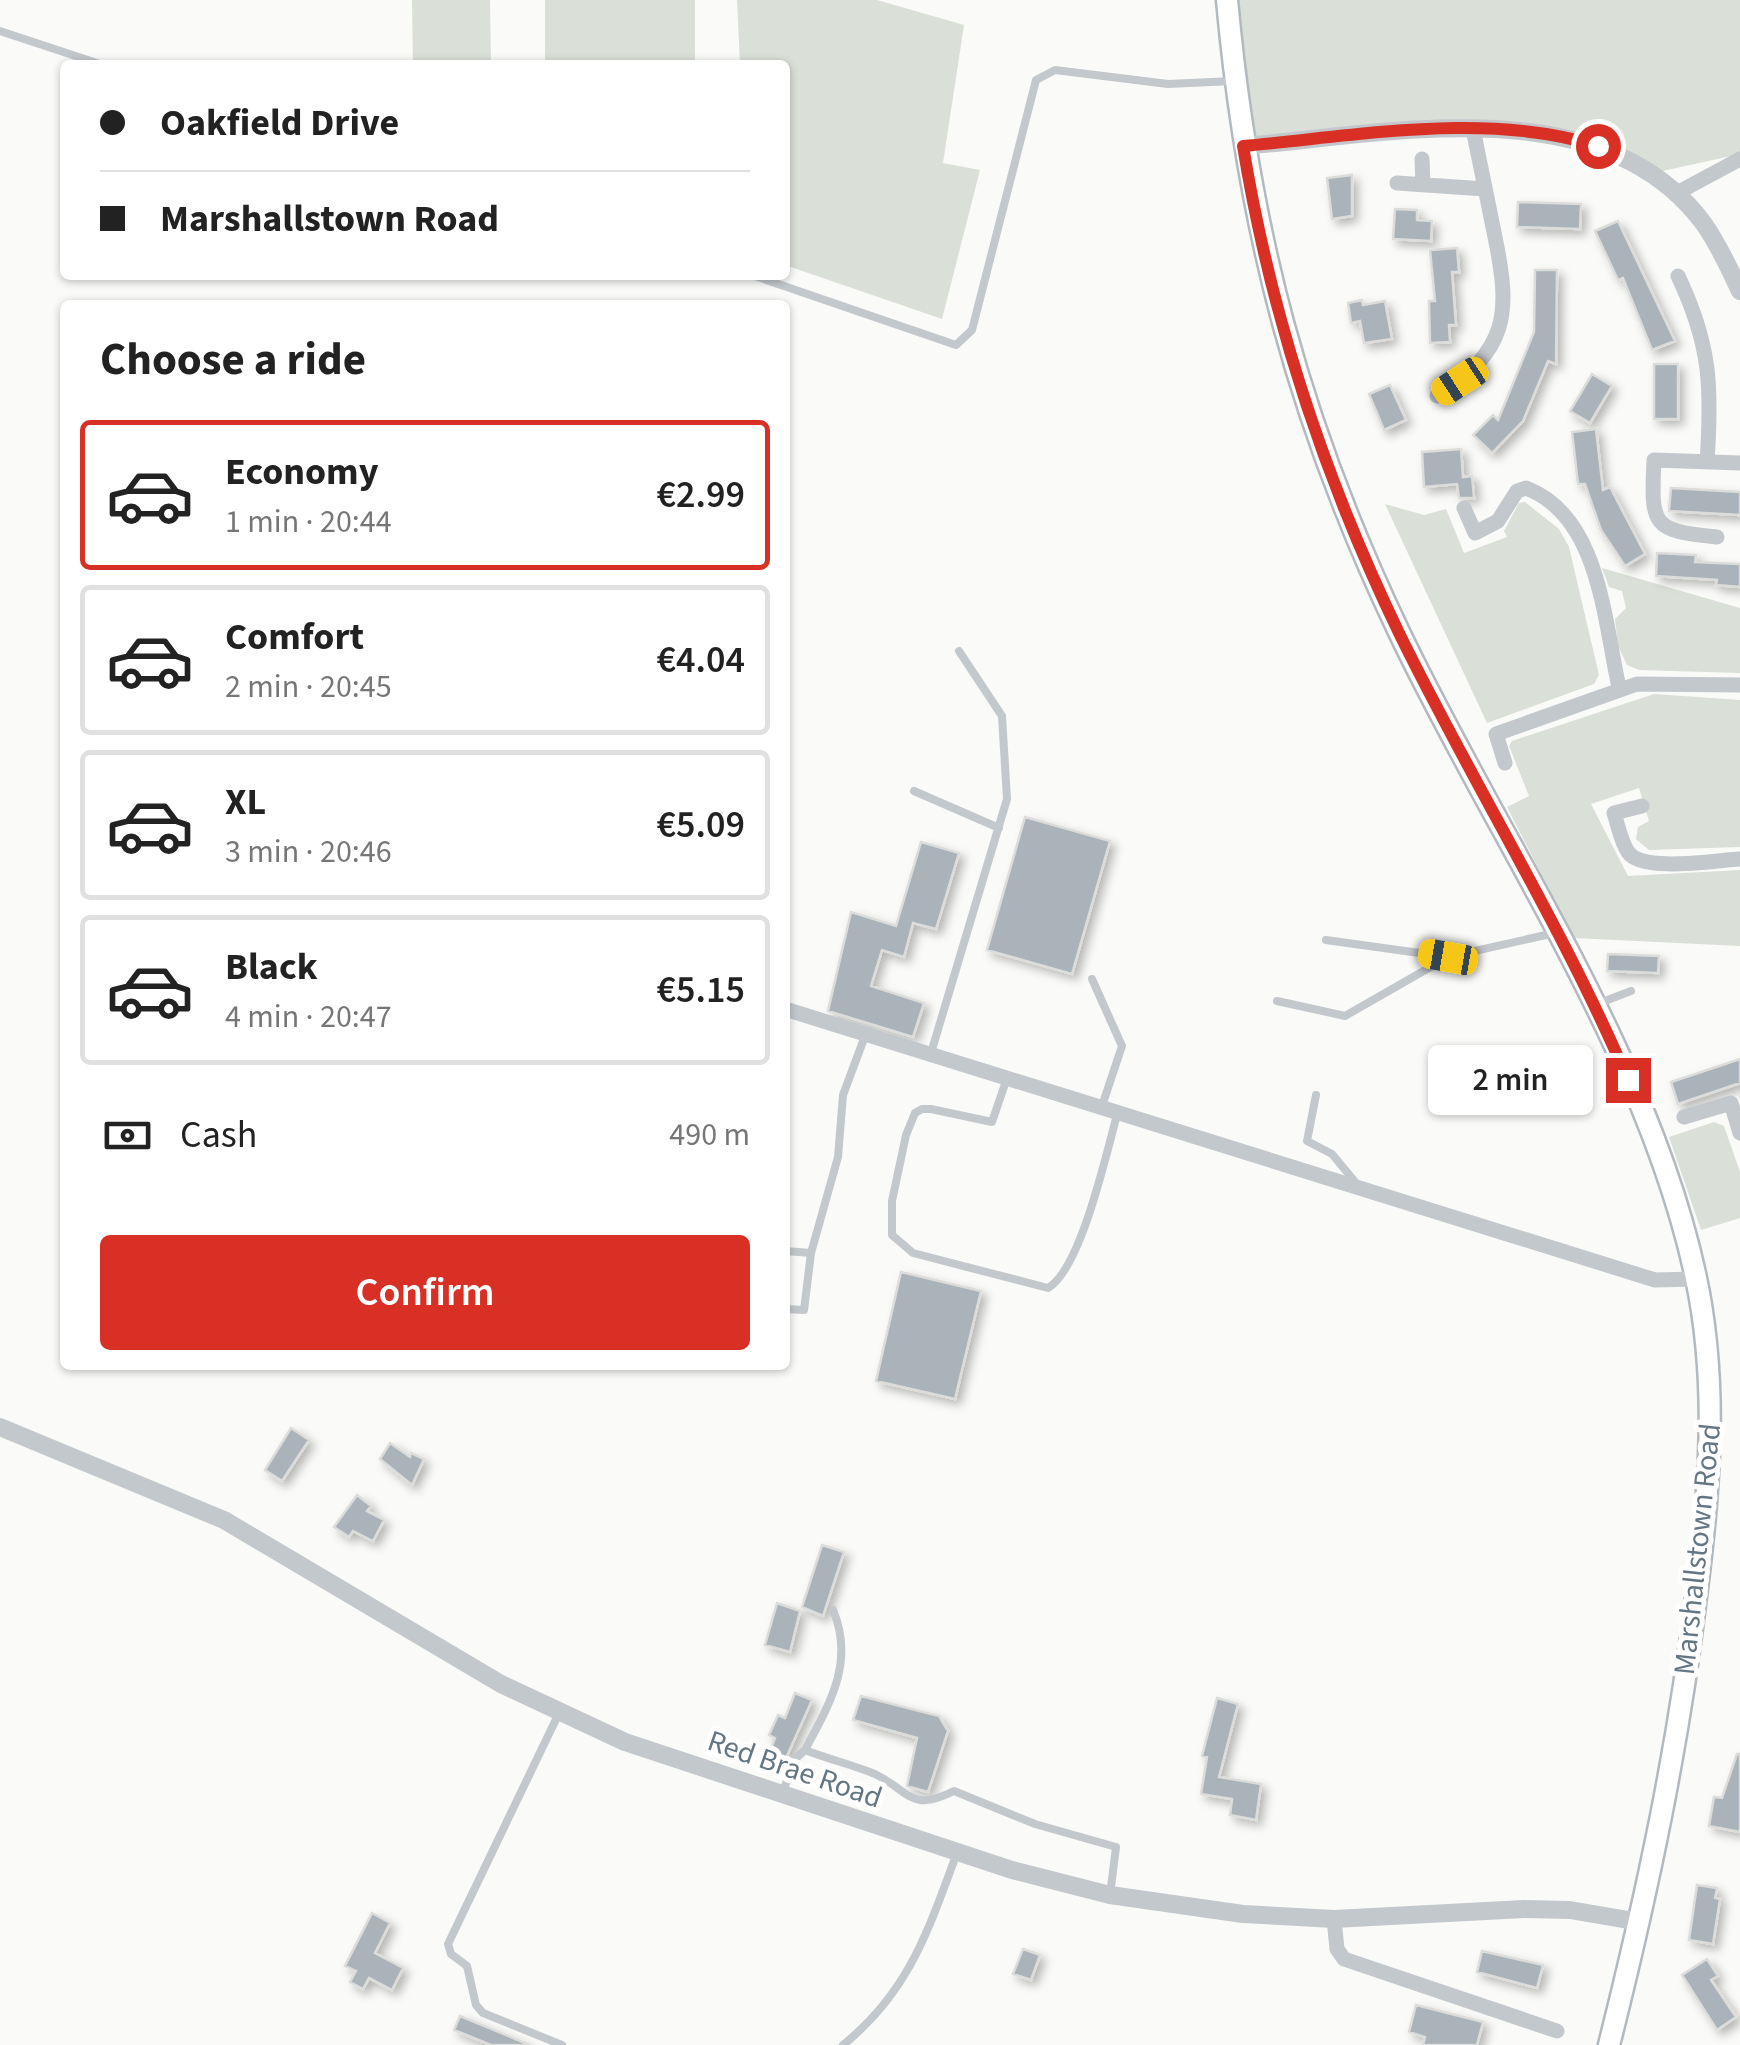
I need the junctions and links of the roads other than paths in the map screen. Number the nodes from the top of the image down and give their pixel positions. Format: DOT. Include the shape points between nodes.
graph roads {
  1 [pos="1227,0"];
  2 [pos="0,30"];
  3 [pos="88,60"];
  4 [pos="1234,81"];
  5 [pos="1473,129"];
  6 [pos="1243,146"];
  7 [pos="1422,159"];
  8 [pos="1740,159"];
  9 [pos="1397,183"];
  10 [pos="1423,184"];
  11 [pos="1485,188"];
  12 [pos="1675,194"];
  13 [pos="1678,276"];
  14 [pos="1738,277"];
  15 [pos="767,280"];
  16 [pos="1437,396"];
  17 [pos="1707,462"];
  18 [pos="1740,463"];
  19 [pos="1464,508"];
  20 [pos="1717,537"];
  21 [pos="959,650"];
  22 [pos="1740,686"];
  23 [pos="1619,688"];
  24 [pos="1505,763"];
  25 [pos="914,791"];
  26 [pos="1642,806"];
  27 [pos="998,828"];
  28 [pos="1740,859"];
  29 [pos="1555,933"];
  30 [pos="1326,940"];
  31 [pos="1448,957"];
  32 [pos="1092,979"];
  33 [pos="1631,991"];
  34 [pos="1277,1001"];
  35 [pos="1593,1006"];
  36 [pos="790,1012"];
  37 [pos="865,1036"];
  38 [pos="930,1057"];
  39 [pos="1006,1081"];
  40 [pos="1316,1094"];
  41 [pos="1100,1110"];
  42 [pos="1118,1115"];
  43 [pos="1684,1118"];
  44 [pos="1740,1133"];
  45 [pos="1362,1190"];
  46 [pos="790,1251"];
  47 [pos="811,1253"];
  48 [pos="1696,1279"];
  49 [pos="790,1310"];
  50 [pos="0,1427"];
  51 [pos="833,1610"];
  52 [pos="559,1713"];
  53 [pos="806,1750"];
  54 [pos="783,1793"];
  55 [pos="958,1853"];
  56 [pos="1110,1894"];
  57 [pos="1334,1919"];
  58 [pos="1640,1922"];
  59 [pos="1557,2032"];
  60 [pos="562,2045"];
  61 [pos="843,2045"];
  62 [pos="1609,2045"];
  1 -- 4 [label="main road, Marshallstown Road"];
  2 -- 3 [label="lane"];
  4 -- 6 [label="main road, Marshallstown Road"];
  4 -- 15 [label="lane" via="1168,84 1055,70 1036,80 972,330 956,345"];
  5 -- 6 [label="street"];
  5 -- 11 [label="street"];
  5 -- 12 [label="street" via="1528,131 1598,146"];
  6 -- 29 [label="main road, Marshallstown Road" via="1300,394 1341,503 1401,637"];
  7 -- 10 [label="street"];
  8 -- 12 [label="street"];
  9 -- 10 [label="street"];
  10 -- 11 [label="street"];
  11 -- 16 [label="street" via="1504,287 1503,320 1478,366"];
  12 -- 14 [label="street"];
  13 -- 17 [label="street" via="1707,350"];
  17 -- 18 [label="street"];
  17 -- 20 [label="street" via="1654,460 1653,511 1664,528"];
  19 -- 23 [label="street" via="1475,533 1498,521 1526,488 1570,522 1590,564"];
  21 -- 27 [label="lane" via="1002,716 1008,799"];
  22 -- 23 [label="street" via="1654,682"];
  23 -- 24 [label="street" via="1496,734"];
  25 -- 27 [label="lane"];
  26 -- 28 [label="street" via="1614,814 1636,860"];
  27 -- 38 [label="lane"];
  29 -- 31 [label="lane"];
  29 -- 35 [label="main road, Marshallstown Road"];
  30 -- 31 [label="lane"];
  31 -- 34 [label="lane" via="1346,1016"];
  32 -- 41 [label="lane" via="1122,1046"];
  33 -- 35 [label="lane"];
  35 -- 48 [label="main road, Marshallstown Road" via="1657,1148"];
  36 -- 37 [label="street"];
  37 -- 38 [label="street"];
  37 -- 47 [label="lane" via="843,1095 838,1156"];
  38 -- 39 [label="street"];
  39 -- 41 [label="street"];
  39 -- 42 [label="lane" via="992,1122 932,1109 910,1120 889,1218 892,1235 913,1253 1048,1288 1055,1284 1072,1255"];
  40 -- 45 [label="lane" via="1307,1141 1332,1154"];
  41 -- 42 [label="street"];
  42 -- 45 [label="street"];
  43 -- 44 [label="street" via="1730,1104"];
  45 -- 48 [label="street" via="1655,1280"];
  46 -- 47 [label="lane"];
  47 -- 49 [label="lane" via="804,1310"];
  48 -- 58 [label="main road, Marshallstown Road" via="1711,1410 1706,1504 1672,1766"];
  50 -- 52 [label="street, Red Brae Road" via="240,1528"];
  51 -- 53 [label="lane" via="845,1636 840,1677"];
  52 -- 54 [label="street, Red Brae Road" via="624,1742"];
  52 -- 60 [label="lane" via="448,1944 468,1966 483,2013"];
  53 -- 54 [label="lane" via="793,1761"];
  53 -- 56 [label="lane" via="878,1776 902,1795 927,1803 954,1791 1035,1824 1116,1846"];
  54 -- 55 [label="street, Red Brae Road"];
  55 -- 56 [label="street, Red Brae Road"];
  55 -- 61 [label="lane" via="915,1963 886,2004"];
  56 -- 57 [label="street, Red Brae Road" via="1194,1909"];
  57 -- 58 [label="street, Red Brae Road" via="1524,1909"];
  57 -- 59 [label="street" via="1344,1959"];
  58 -- 62 [label="main road, Marshallstown Road"];
}
